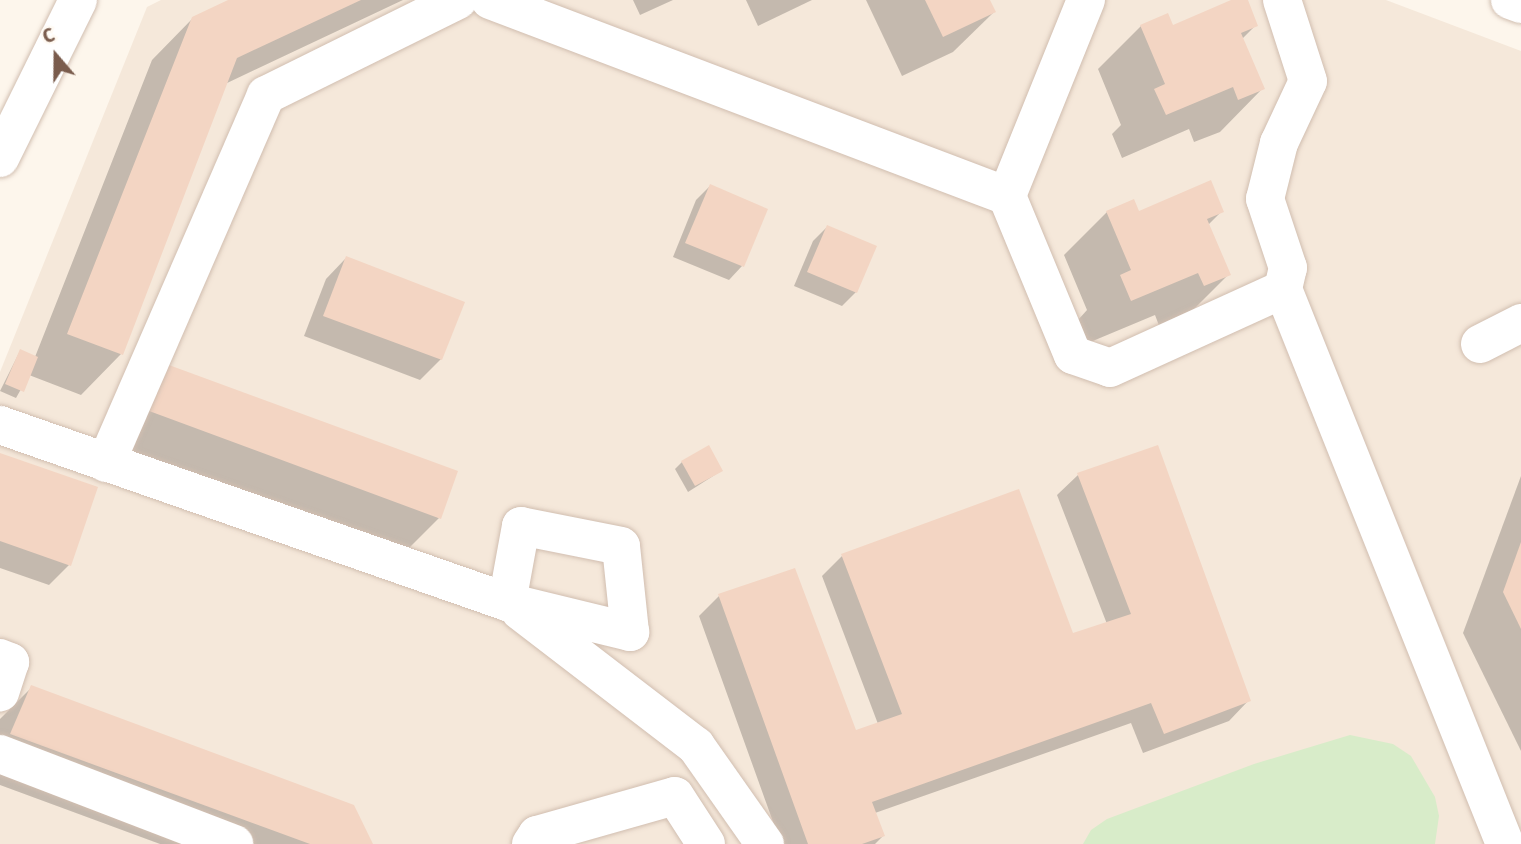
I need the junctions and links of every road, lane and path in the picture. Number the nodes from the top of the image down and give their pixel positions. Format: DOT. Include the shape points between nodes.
graph roads {
  1 [pos="78,0"];
  2 [pos="458,0"];
  3 [pos="490,0"];
  4 [pos="1086,0"];
  5 [pos="1282,0"];
  6 [pos="1510,0"];
  7 [pos="1521,4"];
  8 [pos="11,109"];
  9 [pos="0,158"];
  10 [pos="1007,196"];
  11 [pos="1283,289"];
  12 [pos="1521,323"];
  13 [pos="1480,344"];
  14 [pos="0,425"];
  15 [pos="106,463"];
  16 [pos="0,658"];
  17 [pos="0,692"];
  18 [pos="0,754"];
  19 [pos="234,844"];
  20 [pos="531,844"];
  21 [pos="706,844"];
  22 [pos="765,844"];
  23 [pos="1505,844"];
  1 -- 8 [label="street"];
  2 -- 15 [label="street" via="266,95"];
  3 -- 10 [label="street"];
  4 -- 10 [label="street"];
  5 -- 11 [label="street" via="1308,81 1279,143 1265,198 1288,268"];
  6 -- 7 [label="street"];
  8 -- 9 [label="street"];
  10 -- 11 [label="street" via="1073,355 1110,368"];
  11 -- 23 [label="street"];
  12 -- 13 [label="street"];
  14 -- 15 [label="street"];
  15 -- 22 [label="street" via="507,602 696,747"];
  16 -- 17 [label="street" via="10,662"];
  18 -- 19 [label="street"];
  20 -- 21 [label="street" via="537,835 675,796"];
}
